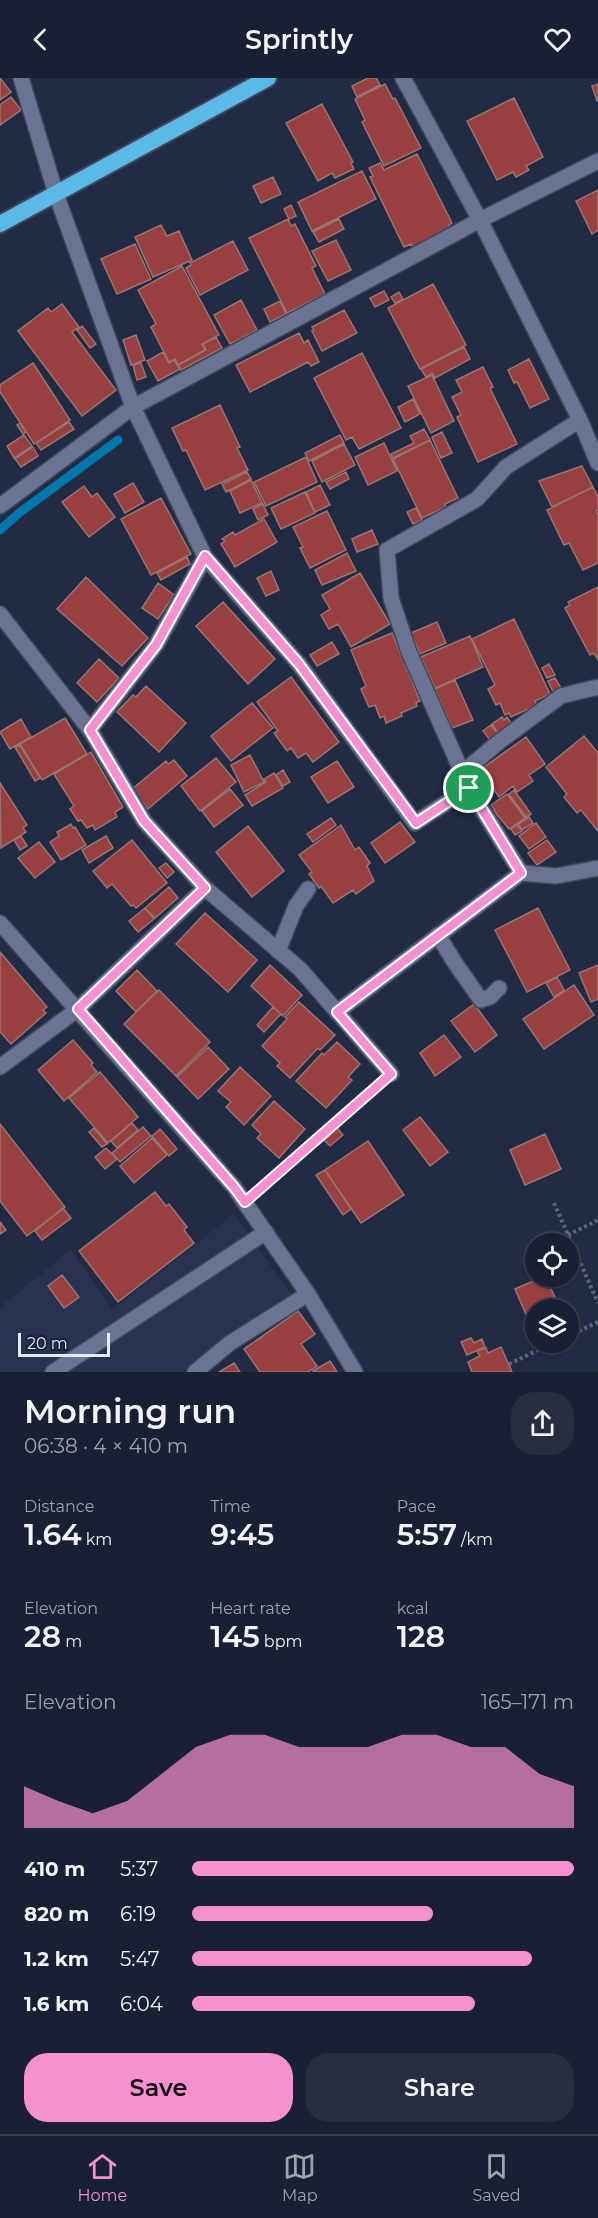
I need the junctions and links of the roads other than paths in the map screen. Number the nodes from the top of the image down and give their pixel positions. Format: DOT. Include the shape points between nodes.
graph roads {
  1 [pos="21,78"];
  2 [pos="268,78"];
  3 [pos="403,78"];
  4 [pos="598,161"];
  5 [pos="56,194"];
  6 [pos="480,220"];
  7 [pos="0,224"];
  8 [pos="133,407"];
  9 [pos="580,420"];
  10 [pos="598,463"];
  11 [pos="0,506"];
  12 [pos="205,556"];
  13 [pos="0,614"];
  14 [pos="598,687"];
  15 [pos="90,730"];
  16 [pos="462,773"];
  17 [pos="469,788"];
  18 [pos="598,868"];
  19 [pos="521,873"];
  20 [pos="205,888"];
  21 [pos="308,889"];
  22 [pos="0,923"];
  23 [pos="438,935"];
  24 [pos="278,951"];
  25 [pos="499,988"];
  26 [pos="78,1009"];
  27 [pos="337,1012"];
  28 [pos="0,1067"];
  29 [pos="391,1074"];
  30 [pos="266,1232"];
  31 [pos="308,1294"];
  32 [pos="53,1372"];
  33 [pos="195,1372"];
  34 [pos="355,1372"];
  1 -- 5 [label="street"];
  2 -- 5 [label="highway"];
  3 -- 6 [label="street"];
  4 -- 6 [label="street"];
  5 -- 7 [label="highway"];
  5 -- 8 [label="street"];
  6 -- 8 [label="street"];
  6 -- 9 [label="street"];
  8 -- 11 [label="street"];
  8 -- 12 [label="street"];
  9 -- 10 [label="street"];
  9 -- 16 [label="street" via="506,467 477,499 387,550 391,598 409,652"];
  12 -- 15 [label="street" via="156,645"];
  12 -- 17 [label="street" via="299,664 416,823"];
  13 -- 15 [label="street"];
  14 -- 16 [label="street" via="561,696"];
  15 -- 20 [label="street" via="144,821"];
  16 -- 17 [label="street"];
  17 -- 19 [label="street"];
  18 -- 19 [label="street" via="556,876"];
  19 -- 23 [label="street"];
  20 -- 24 [label="street"];
  20 -- 26 [label="street"];
  21 -- 24 [label="street"];
  22 -- 26 [label="street"];
  23 -- 25 [label="street" via="481,1000 490,998"];
  23 -- 27 [label="street"];
  24 -- 27 [label="street" via="300,969"];
  26 -- 28 [label="street"];
  26 -- 30 [label="street" via="234,1187"];
  27 -- 29 [label="street"];
  30 -- 31 [label="street"];
  30 -- 32 [label="street"];
  31 -- 33 [label="street" via="230,1343"];
  31 -- 34 [label="street"];
}
